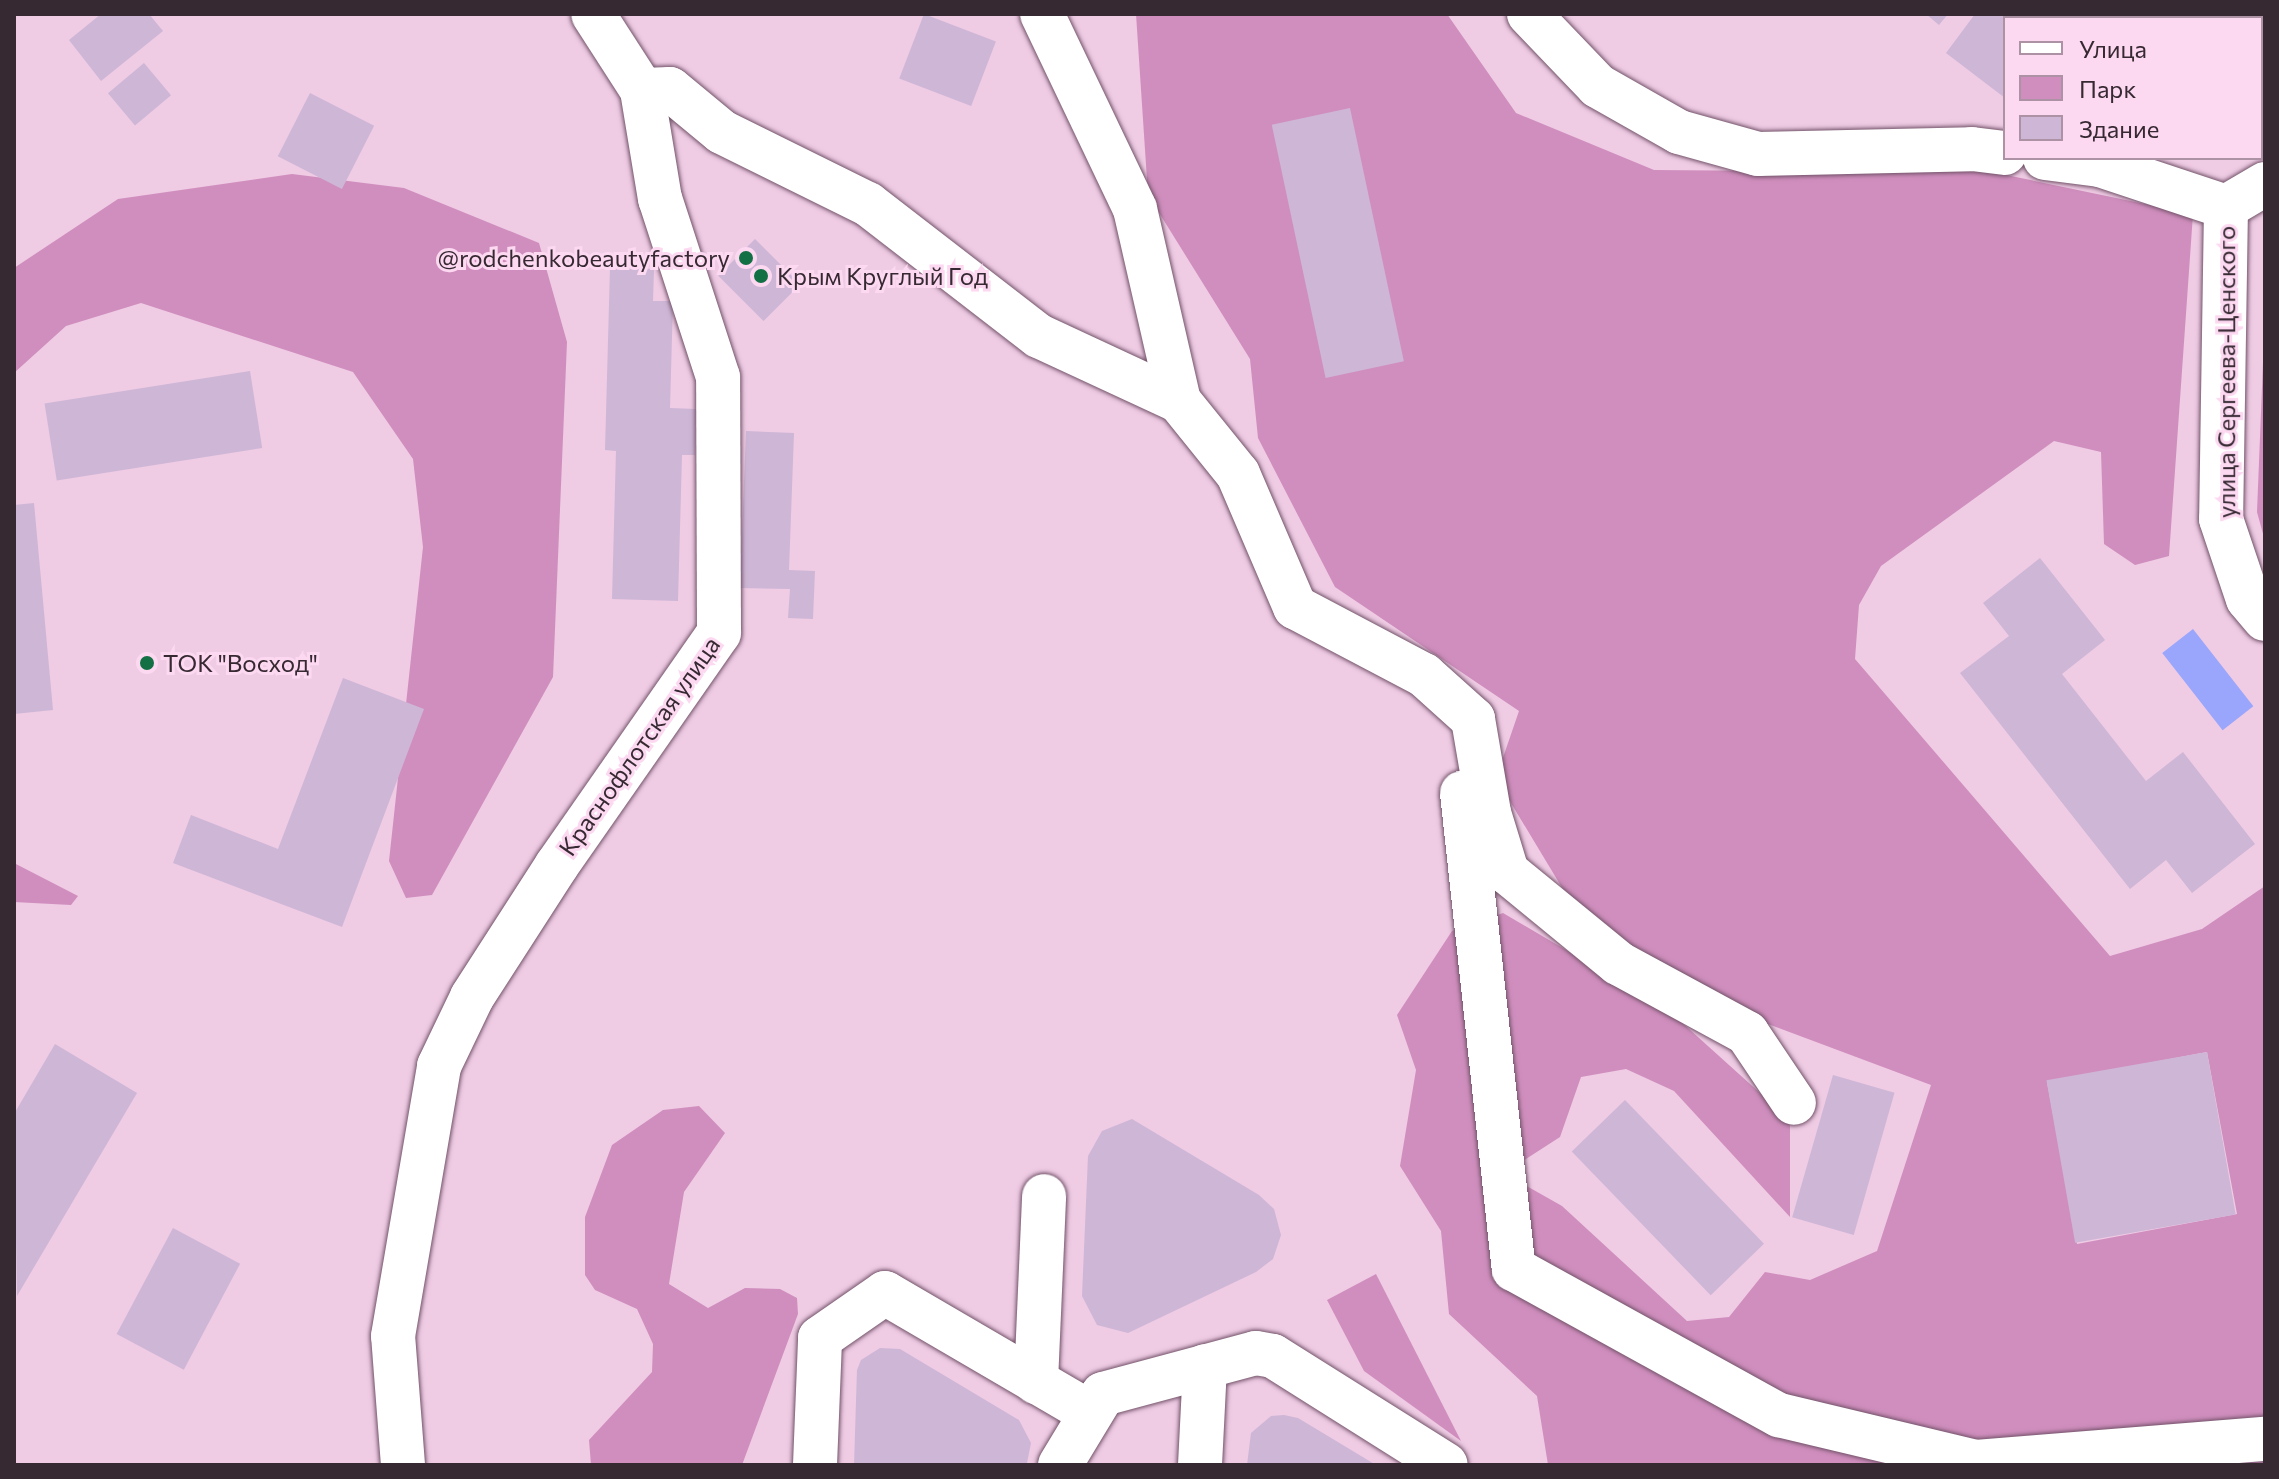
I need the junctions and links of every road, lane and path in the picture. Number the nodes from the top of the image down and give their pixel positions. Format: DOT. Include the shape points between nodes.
graph roads {
  1 [pos="593,14"];
  2 [pos="1042,14"];
  3 [pos="1529,14"];
  4 [pos="642,90"];
  5 [pos="2003,153"];
  6 [pos="2061,160"];
  7 [pos="2265,184"];
  8 [pos="2226,207"];
  9 [pos="1179,401"];
  10 [pos="2265,619"];
  11 [pos="1451,699"];
  12 [pos="1794,1103"];
  13 [pos="1044,1196"];
  14 [pos="1205,1366"];
  15 [pos="1036,1382"];
  16 [pos="1090,1413"];
  17 [pos="2265,1439"];
  18 [pos="403,1465"];
  19 [pos="815,1465"];
  20 [pos="1060,1465"];
  21 [pos="1200,1465"];
  22 [pos="1446,1465"];
  1 -- 4 [label="street, Краснофлотская улица"];
  2 -- 9 [label="street" via="1135,209"];
  3 -- 5 [label="street" via="1598,86 1679,132 1758,154"];
  4 -- 9 [label="street" via="670,89 722,132 868,204 1039,336"];
  4 -- 18 [label="street, Краснофлотская улица" via="660,199 718,377 719,633 548,878 472,997 439,1066 393,1336"];
  6 -- 8 [label="street, улица Сергеева-Ценского" via="2100,165"];
  7 -- 8 [label="street"];
  8 -- 10 [label="street, улица Сергеева-Ценского" via="2221,519 2248,599"];
  9 -- 11 [label="street" via="1238,474 1295,607 1424,675"];
  11 -- 12 [label="street" via="1473,719 1489,813 1507,872 1618,963 1747,1033"];
  11 -- 17 [label="street" via="1514,1269 1779,1415 1976,1462"];
  13 -- 15 [label="street"];
  14 -- 16 [label="street" via="1103,1394"];
  14 -- 21 [label="street"];
  14 -- 22 [label="street" via="1256,1353 1273,1356"];
  15 -- 16 [label="street"];
  15 -- 19 [label="street" via="885,1293 820,1338"];
  16 -- 20 [label="street"];
}
